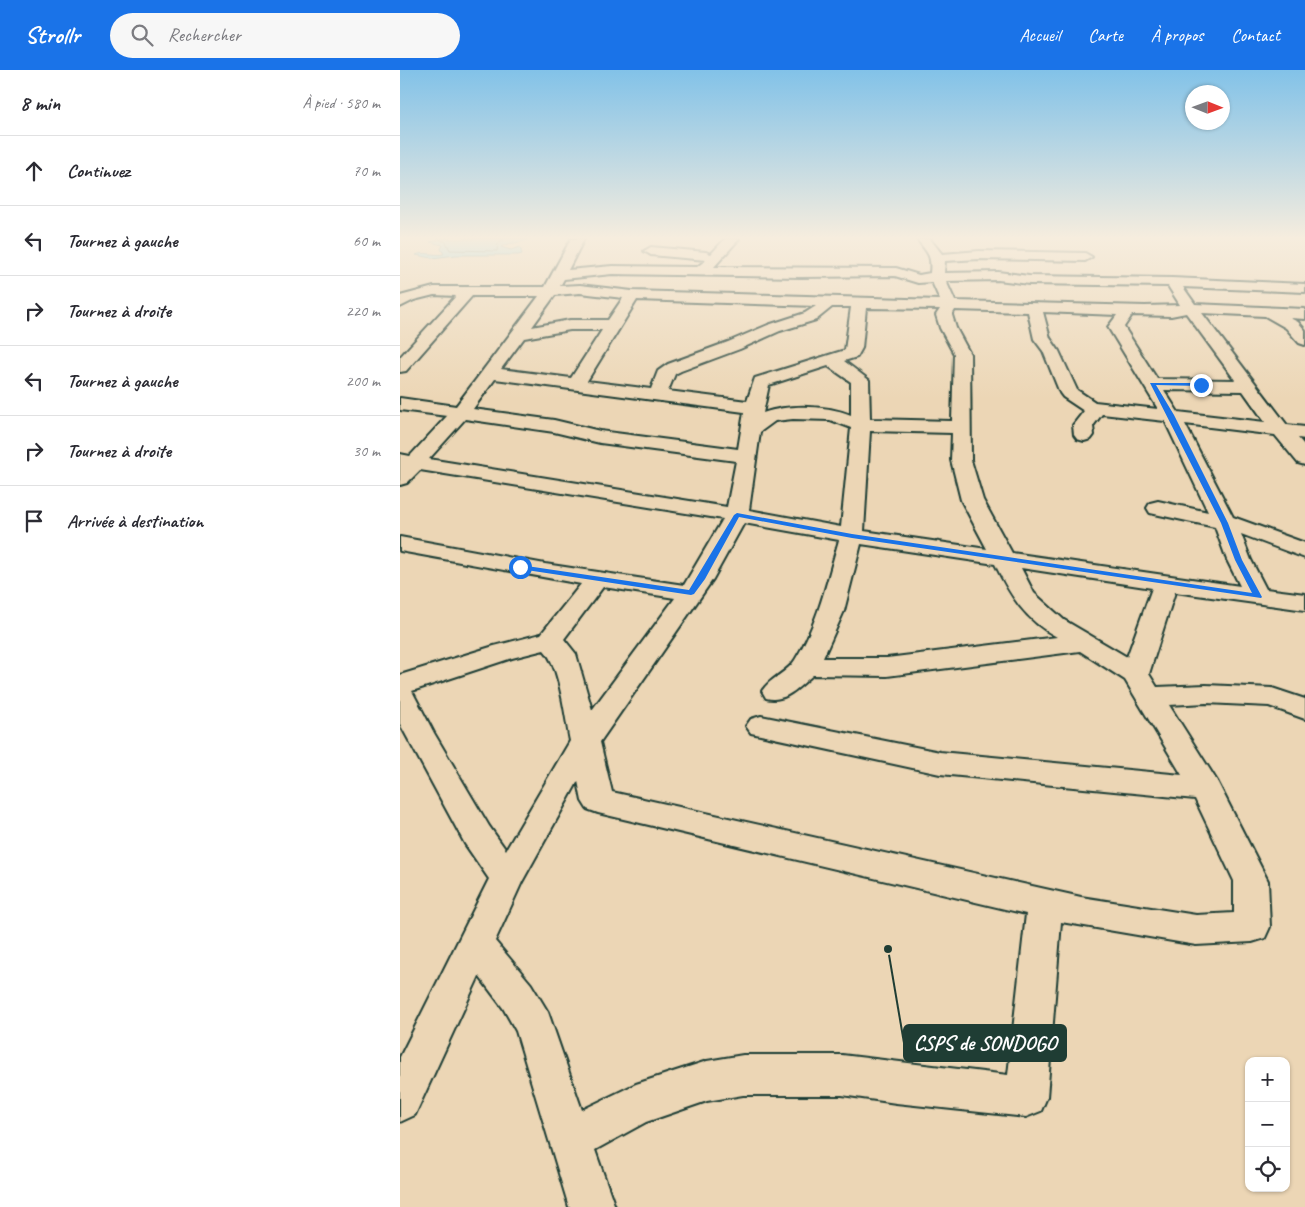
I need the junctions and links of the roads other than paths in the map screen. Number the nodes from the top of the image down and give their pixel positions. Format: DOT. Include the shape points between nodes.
graph roads {
  1 [pos="424,292"];
  2 [pos="467,292"];
  3 [pos="549,292"];
  4 [pos="607,292"];
  5 [pos="944,292"];
  6 [pos="1179,292"];
  7 [pos="632,295"];
  8 [pos="828,302"];
  9 [pos="400,303"];
  10 [pos="859,303"];
  11 [pos="950,305"];
  12 [pos="1034,307"];
  13 [pos="1190,308"];
  14 [pos="1127,311"];
  15 [pos="1267,312"];
  16 [pos="1305,314"];
  17 [pos="612,324"];
  18 [pos="517,334"];
  19 [pos="1305,340"];
  20 [pos="403,360"];
  21 [pos="831,360"];
  22 [pos="490,372"];
  23 [pos="577,383"];
  24 [pos="1152,384"];
  25 [pos="1249,386"];
  26 [pos="658,394"];
  27 [pos="400,404"];
  28 [pos="1093,407"];
  29 [pos="754,408"];
  30 [pos="461,412"];
  31 [pos="1171,415"];
  32 [pos="862,425"];
  33 [pos="960,427"];
  34 [pos="751,429"];
  35 [pos="1280,429"];
  36 [pos="1305,432"];
  37 [pos="1084,435"];
  38 [pos="747,456"];
  39 [pos="1305,460"];
  40 [pos="408,462"];
  41 [pos="400,480"];
  42 [pos="1158,508"];
  43 [pos="737,515"];
  44 [pos="1225,523"];
  45 [pos="852,536"];
  46 [pos="400,545"];
  47 [pos="1305,551"];
  48 [pos="1001,557"];
  49 [pos="597,579"];
  50 [pos="1166,584"];
  51 [pos="691,593"];
  52 [pos="1258,597"];
  53 [pos="1305,602"];
  54 [pos="550,640"];
  55 [pos="1085,642"];
  56 [pos="806,666"];
  57 [pos="400,685"];
  58 [pos="1143,686"];
  59 [pos="776,691"];
  60 [pos="400,694"];
  61 [pos="1305,709"];
  62 [pos="761,726"];
  63 [pos="585,740"];
  64 [pos="1206,789"];
  65 [pos="507,878"];
  66 [pos="1045,903"];
  67 [pos="476,944"];
  68 [pos="400,1101"];
  69 [pos="570,1140"];
  70 [pos="592,1207"];
  1 -- 9 [label="street"];
  2 -- 20 [label="street"];
  3 -- 18 [label="street"];
  4 -- 7 [label="street"];
  5 -- 11 [label="street"];
  6 -- 13 [label="street"];
  7 -- 8 [label="street"];
  7 -- 17 [label="street"];
  8 -- 10 [label="street"];
  8 -- 26 [label="street" via="815,316 676,366 667,371"];
  10 -- 11 [label="street"];
  10 -- 21 [label="street" via="853,351"];
  11 -- 12 [label="street"];
  11 -- 33 [label="street" via="944,319 962,354"];
  12 -- 14 [label="street"];
  12 -- 28 [label="street" via="1042,339 1051,351 1069,393"];
  13 -- 14 [label="street"];
  13 -- 15 [label="street"];
  13 -- 25 [label="street"];
  14 -- 24 [label="street" via="1116,326"];
  15 -- 16 [label="street"];
  15 -- 19 [label="street" via="1292,325"];
  17 -- 18 [label="street" via="570,325"];
  17 -- 23 [label="street"];
  18 -- 22 [label="street"];
  21 -- 29 [label="street" via="761,382"];
  21 -- 32 [label="street" via="860,380"];
  22 -- 23 [label="street"];
  22 -- 30 [label="street"];
  23 -- 26 [label="street"];
  24 -- 25 [label="street"];
  24 -- 31 [label="street"];
  25 -- 35 [label="street"];
  26 -- 29 [label="street"];
  27 -- 30 [label="street"];
  28 -- 31 [label="street"];
  28 -- 37 [label="street" via="1094,412 1083,425"];
  29 -- 34 [label="street"];
  30 -- 38 [label="street" via="563,427 600,437"];
  30 -- 40 [label="street"];
  31 -- 35 [label="street"];
  31 -- 44 [label="street"];
  32 -- 33 [label="street"];
  32 -- 34 [label="street" via="833,414 792,412 770,416"];
  32 -- 45 [label="street"];
  33 -- 48 [label="street" via="961,460 972,500"];
  34 -- 38 [label="street"];
  35 -- 36 [label="street"];
  35 -- 39 [label="street"];
  38 -- 43 [label="street"];
  40 -- 41 [label="street"];
  40 -- 43 [label="street"];
  42 -- 44 [label="street"];
  43 -- 45 [label="street"];
  43 -- 51 [label="street"];
  44 -- 47 [label="street"];
  44 -- 52 [label="street" via="1238,560"];
  45 -- 48 [label="street"];
  45 -- 56 [label="street" via="831,611"];
  46 -- 49 [label="street"];
  48 -- 50 [label="street"];
  48 -- 55 [label="street" via="1024,596 1055,626"];
  49 -- 51 [label="street"];
  49 -- 54 [label="street"];
  50 -- 52 [label="street"];
  50 -- 58 [label="street"];
  51 -- 63 [label="street"];
  52 -- 53 [label="street"];
  54 -- 57 [label="street"];
  54 -- 63 [label="street" via="563,654"];
  55 -- 56 [label="street" via="888,667"];
  55 -- 58 [label="street"];
  56 -- 59 [label="street"];
  58 -- 61 [label="street" via="1206,694 1272,697"];
  58 -- 64 [label="street"];
  60 -- 65 [label="street" via="477,835"];
  62 -- 64 [label="street" via="940,763"];
  63 -- 65 [label="street"];
  63 -- 66 [label="street" via="598,802"];
  64 -- 66 [label="street" via="1251,881 1252,927 1196,930 1081,912"];
  65 -- 67 [label="street"];
  66 -- 69 [label="street" via="1026,1097 842,1075 743,1075 707,1082 636,1105"];
  67 -- 68 [label="street"];
  67 -- 69 [label="street" via="518,996 534,1025"];
  69 -- 70 [label="street"];
}
